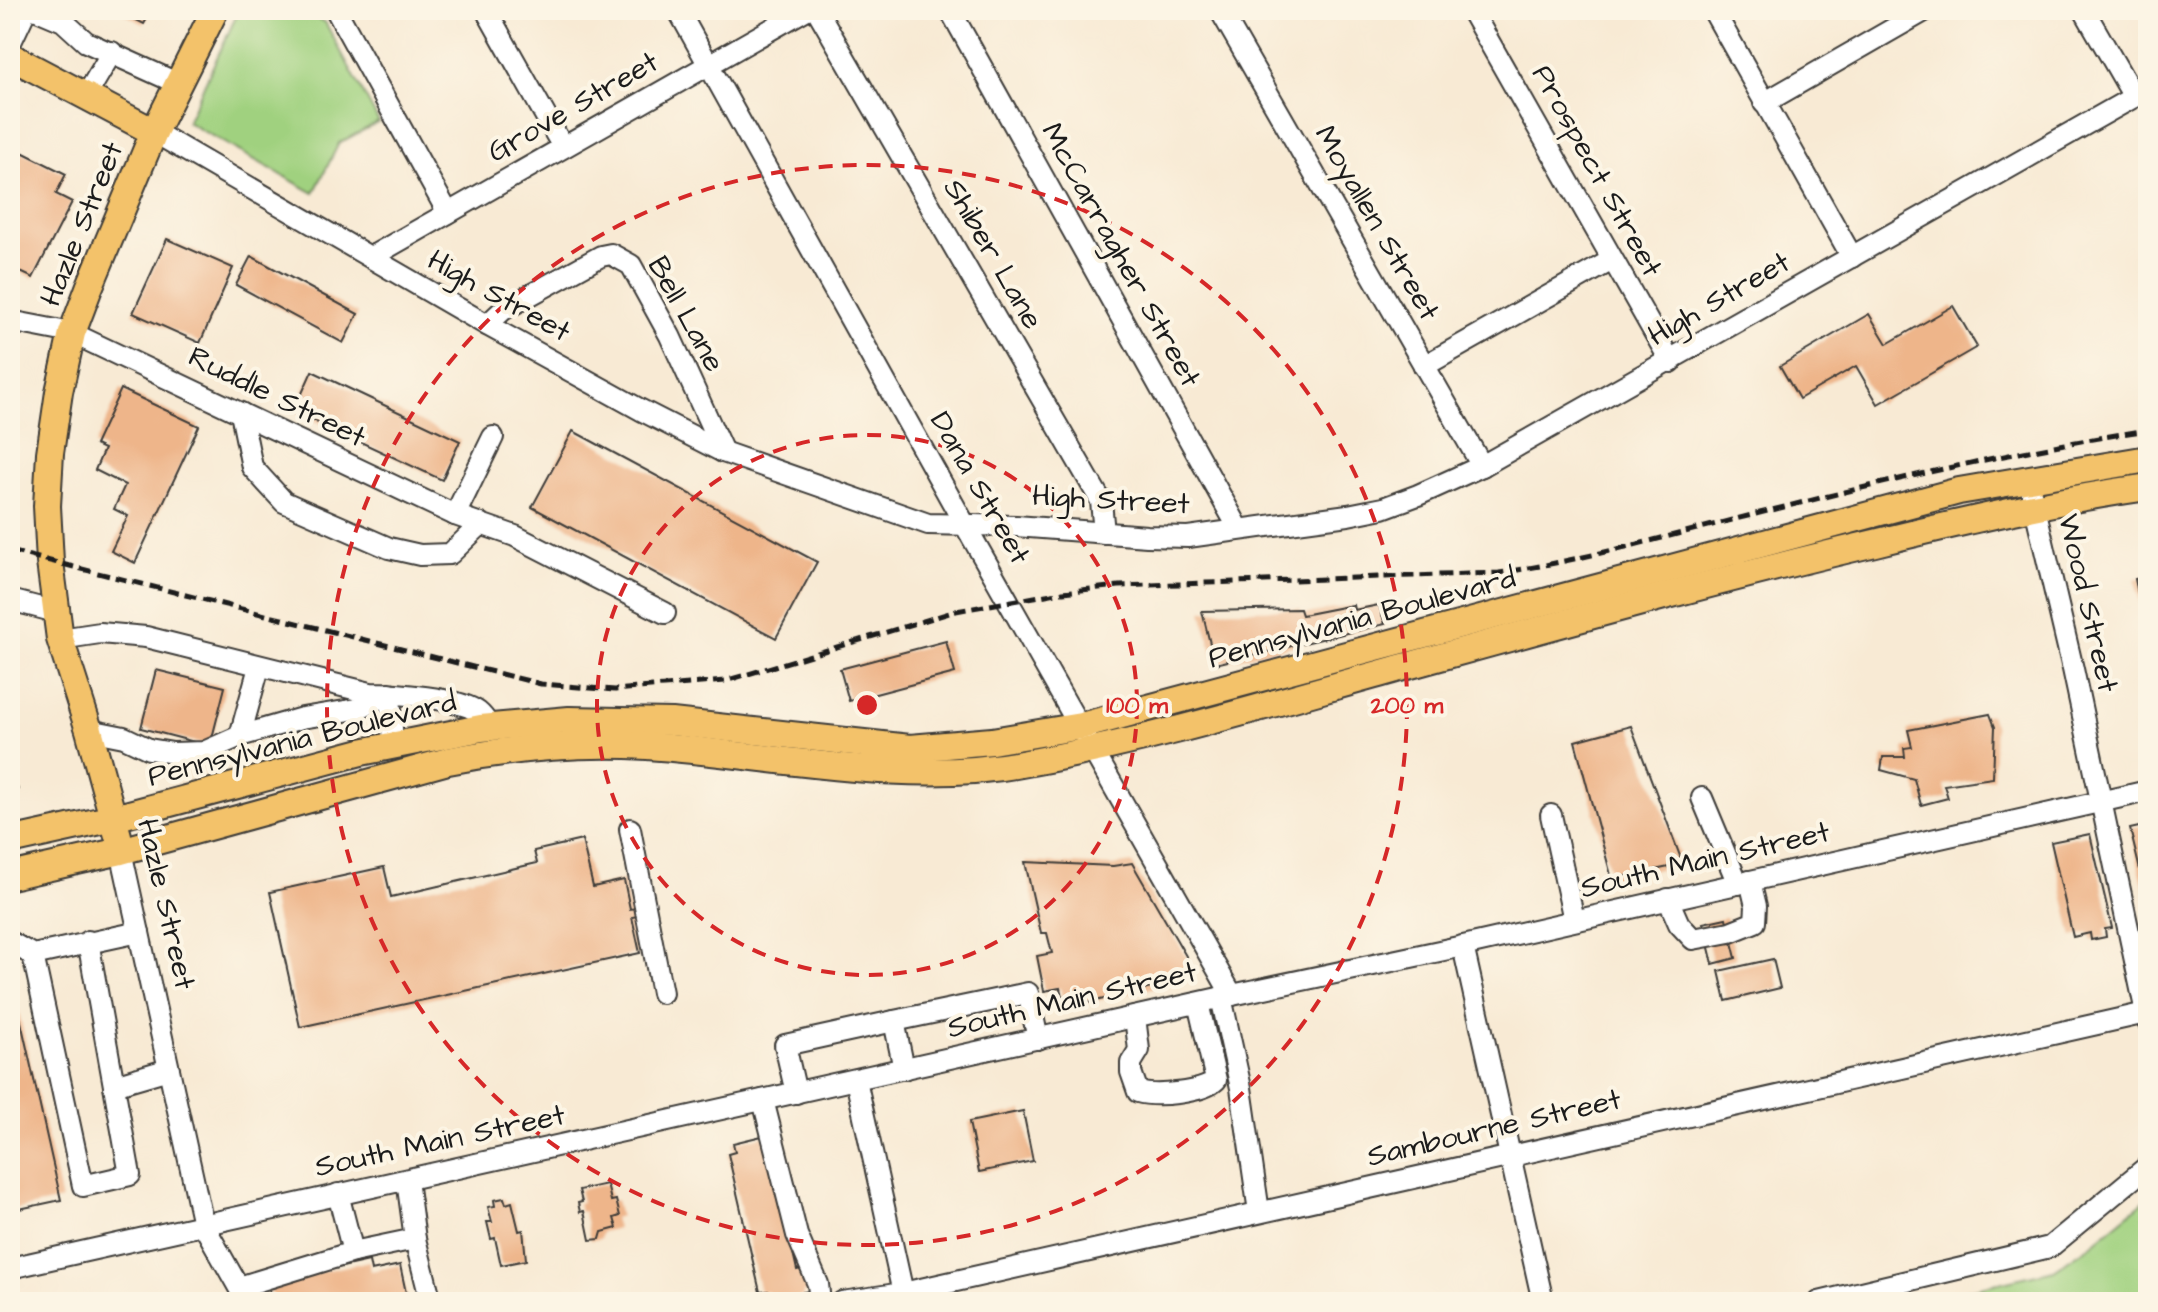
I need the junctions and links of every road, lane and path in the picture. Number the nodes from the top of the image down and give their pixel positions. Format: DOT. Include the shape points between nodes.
graph roads {
  1 [pos="26,10"];
  2 [pos="37,10"];
  3 [pos="215,10"];
  4 [pos="336,10"];
  5 [pos="486,10"];
  6 [pos="678,10"];
  7 [pos="805,10"];
  8 [pos="817,10"];
  9 [pos="950,10"];
  10 [pos="1220,10"];
  11 [pos="1471,10"];
  12 [pos="1713,10"];
  13 [pos="1926,10"];
  14 [pos="2084,10"];
  15 [pos="10,44"];
  16 [pos="112,52"];
  17 [pos="10,56"];
  18 [pos="709,65"];
  19 [pos="179,84"];
  20 [pos="2141,93"];
  21 [pos="86,96"];
  22 [pos="1764,103"];
  23 [pos="154,132"];
  24 [pos="563,147"];
  25 [pos="448,213"];
  26 [pos="371,257"];
  27 [pos="1852,257"];
  28 [pos="1612,260"];
  29 [pos="10,321"];
  30 [pos="487,325"];
  31 [pos="72,333"];
  32 [pos="1671,362"];
  33 [pos="1424,366"];
  34 [pos="241,413"];
  35 [pos="493,437"];
  36 [pos="723,452"];
  37 [pos="2148,459"];
  38 [pos="1482,466"];
  39 [pos="2029,480"];
  40 [pos="2148,487"];
  41 [pos="2035,506"];
  42 [pos="455,515"];
  43 [pos="481,524"];
  44 [pos="965,525"];
  45 [pos="1239,529"];
  46 [pos="1104,533"];
  47 [pos="10,600"];
  48 [pos="56,612"];
  49 [pos="665,613"];
  50 [pos="60,639"];
  51 [pos="259,667"];
  52 [pos="390,693"];
  53 [pos="1081,726"];
  54 [pos="490,727"];
  55 [pos="89,730"];
  56 [pos="240,736"];
  57 [pos="393,745"];
  58 [pos="1094,749"];
  59 [pos="2148,791"];
  60 [pos="1702,798"];
  61 [pos="2099,801"];
  62 [pos="1551,815"];
  63 [pos="114,818"];
  64 [pos="630,829"];
  65 [pos="10,841"];
  66 [pos="121,851"];
  67 [pos="10,876"];
  68 [pos="1744,882"];
  69 [pos="1668,899"];
  70 [pos="1574,920"];
  71 [pos="139,932"];
  72 [pos="88,941"];
  73 [pos="10,942"];
  74 [pos="1463,946"];
  75 [pos="33,955"];
  76 [pos="2144,989"];
  77 [pos="662,993"];
  78 [pos="1226,996"];
  79 [pos="1198,1003"];
  80 [pos="1135,1017"];
  81 [pos="2147,1018"];
  82 [pos="894,1021"];
  83 [pos="1038,1039"];
  84 [pos="169,1069"];
  85 [pos="904,1069"];
  86 [pos="856,1080"];
  87 [pos="114,1085"];
  88 [pos="796,1093"];
  89 [pos="763,1100"];
  90 [pos="1511,1155"];
  91 [pos="2148,1166"];
  92 [pos="407,1180"];
  93 [pos="338,1194"];
  94 [pos="1259,1212"];
  95 [pos="203,1224"];
  96 [pos="415,1239"];
  97 [pos="353,1252"];
  98 [pos="10,1268"];
  99 [pos="243,1294"];
  100 [pos="1896,1294"];
  101 [pos="904,1297"];
  102 [pos="848,1301"];
  103 [pos="431,1302"];
  104 [pos="820,1302"];
  105 [pos="1543,1302"];
  106 [pos="1819,1302"];
  1 -- 15 [label="street"];
  2 -- 16 [label="street"];
  3 -- 19 [label="main road, Hazle Street"];
  4 -- 25 [label="street"];
  5 -- 24 [label="street"];
  6 -- 18 [label="street, Dana Street"];
  7 -- 18 [label="street, Grove Street"];
  8 -- 46 [label="street, Shiber Lane" via="1101,501"];
  9 -- 45 [label="street, McCarragher Street"];
  10 -- 33 [label="street, Moyallen Street"];
  11 -- 28 [label="street, Prospect Street"];
  12 -- 22 [label="street"];
  13 -- 22 [label="street"];
  14 -- 20 [label="street"];
  16 -- 19 [label="street"];
  16 -- 21 [label="street"];
  17 -- 21 [label="main road"];
  18 -- 24 [label="street, Grove Street"];
  18 -- 44 [label="street, Dana Street"];
  19 -- 23 [label="main road, Hazle Street"];
  20 -- 27 [label="street, High Street"];
  21 -- 23 [label="main road"];
  22 -- 27 [label="street"];
  23 -- 26 [label="street, High Street"];
  23 -- 31 [label="main road, Hazle Street"];
  24 -- 25 [label="street, Grove Street"];
  25 -- 26 [label="street, Grove Street"];
  26 -- 30 [label="street, High Street"];
  27 -- 32 [label="street, High Street"];
  28 -- 32 [label="street, Prospect Street"];
  28 -- 33 [label="street"];
  29 -- 31 [label="street, Ruddle Street"];
  30 -- 36 [label="street, High Street"];
  30 -- 36 [label="street, Bell Lane" via="503,310 611,254 631,265"];
  31 -- 34 [label="street, Ruddle Street"];
  31 -- 48 [label="main road, Hazle Street" via="50,453 47,506"];
  32 -- 38 [label="street, High Street"];
  33 -- 38 [label="street, Moyallen Street"];
  34 -- 42 [label="street, Ruddle Street"];
  34 -- 43 [label="street" via="252,467 284,502 389,548 420,555 450,554"];
  35 -- 42 [label="street"];
  36 -- 44 [label="street, High Street" via="928,524"];
  37 -- 39 [label="main road, Pennsylvania Boulevard"];
  38 -- 45 [label="street, High Street" via="1383,508"];
  39 -- 41 [label="street, Wood Street"];
  39 -- 53 [label="main road, Pennsylvania Boulevard" via="1959,491"];
  40 -- 41 [label="main road, Pennsylvania Boulevard"];
  41 -- 58 [label="main road, Pennsylvania Boulevard" via="1836,552"];
  41 -- 61 [label="street, Wood Street"];
  42 -- 43 [label="street, Ruddle Street"];
  43 -- 49 [label="street, Ruddle Street" via="515,536"];
  44 -- 46 [label="street, High Street"];
  44 -- 53 [label="street, Dana Street"];
  45 -- 46 [label="street, High Street" via="1188,537"];
  47 -- 48 [label="street"];
  48 -- 50 [label="main road, Hazle Street"];
  50 -- 51 [label="street" via="100,633 146,637"];
  50 -- 55 [label="main road, Hazle Street"];
  51 -- 52 [label="street"];
  51 -- 56 [label="street"];
  52 -- 54 [label="street" via="462,704"];
  52 -- 56 [label="street" via="357,709"];
  52 -- 57 [label="street"];
  53 -- 54 [label="main road, Pennsylvania Boulevard" via="910,748 672,722 569,720"];
  53 -- 58 [label="street, Dana Street"];
  54 -- 57 [label="main road, Pennsylvania Boulevard"];
  55 -- 56 [label="street" via="173,753 204,752"];
  55 -- 63 [label="main road, Hazle Street"];
  57 -- 63 [label="main road, Pennsylvania Boulevard"];
  58 -- 66 [label="main road, Pennsylvania Boulevard" via="944,772 646,746 552,745 448,761"];
  58 -- 78 [label="street, Dana Street"];
  59 -- 61 [label="street, South Main Street"];
  60 -- 68 [label="street"];
  61 -- 68 [label="street, South Main Street"];
  61 -- 76 [label="street, Wood Street"];
  62 -- 70 [label="street"];
  63 -- 65 [label="main road, Pennsylvania Boulevard"];
  63 -- 66 [label="main road, Hazle Street"];
  64 -- 77 [label="street"];
  66 -- 67 [label="main road, Pennsylvania Boulevard"];
  66 -- 71 [label="street, Hazle Street"];
  68 -- 69 [label="street, South Main Street"];
  68 -- 69 [label="street" via="1756,906 1755,922 1706,938 1693,939"];
  69 -- 70 [label="street, South Main Street"];
  70 -- 74 [label="street, South Main Street"];
  71 -- 72 [label="street"];
  71 -- 84 [label="street, Hazle Street"];
  72 -- 75 [label="street"];
  72 -- 87 [label="street"];
  73 -- 75 [label="street"];
  74 -- 78 [label="street, South Main Street"];
  74 -- 90 [label="street"];
  75 -- 87 [label="street" via="83,1186 130,1175"];
  76 -- 81 [label="street, Wood Street"];
  78 -- 79 [label="street, South Main Street"];
  78 -- 94 [label="street, Dana Street"];
  79 -- 80 [label="street, South Main Street"];
  79 -- 80 [label="street" via="1216,1080 1206,1087 1157,1096 1138,1092 1131,1072 1139,1050"];
  80 -- 83 [label="street, South Main Street"];
  81 -- 90 [label="street, Sambourne Street"];
  82 -- 83 [label="street" via="1028,993"];
  82 -- 85 [label="street"];
  82 -- 88 [label="street" via="785,1045"];
  83 -- 85 [label="street, South Main Street"];
  84 -- 87 [label="street"];
  84 -- 95 [label="street, Hazle Street"];
  85 -- 86 [label="street, South Main Street"];
  86 -- 88 [label="street, South Main Street"];
  86 -- 101 [label="street"];
  88 -- 89 [label="street, South Main Street"];
  89 -- 92 [label="street, South Main Street"];
  89 -- 104 [label="street"];
  90 -- 94 [label="street, Sambourne Street"];
  90 -- 105 [label="street"];
  91 -- 100 [label="street" via="2050,1247"];
  92 -- 93 [label="street, South Main Street"];
  92 -- 96 [label="street"];
  93 -- 95 [label="street, South Main Street"];
  93 -- 97 [label="street"];
  94 -- 101 [label="street, Sambourne Street"];
  95 -- 98 [label="street, South Main Street"];
  95 -- 99 [label="street, Hazle Street"];
  96 -- 97 [label="street"];
  96 -- 103 [label="street"];
  97 -- 99 [label="street"];
  100 -- 106 [label="street"];
  101 -- 102 [label="street, Sambourne Street"];
}
